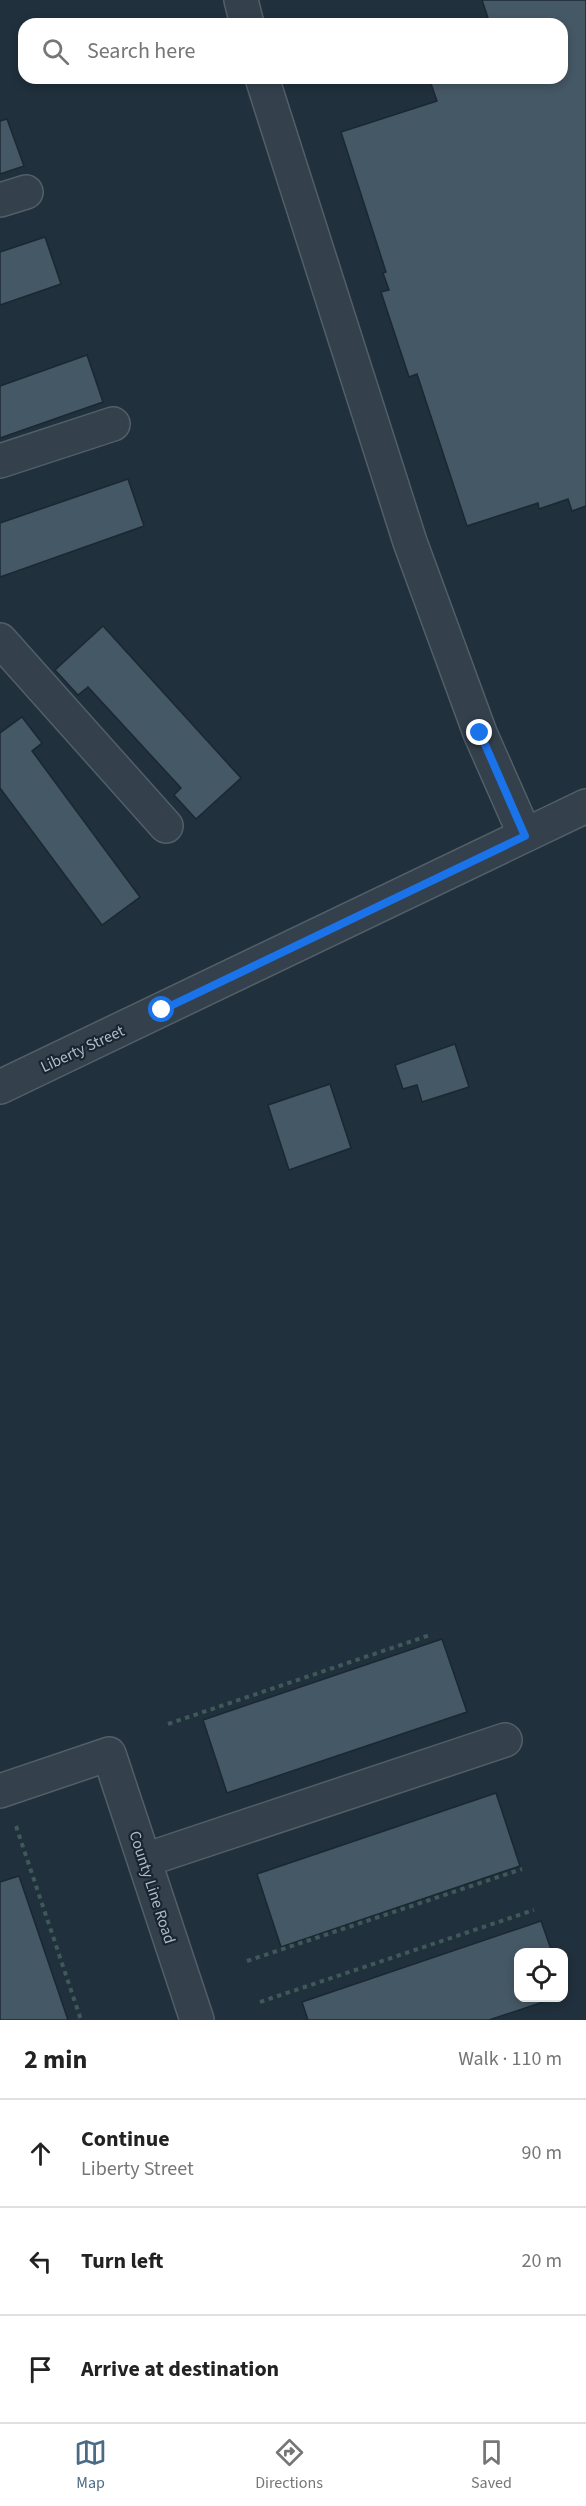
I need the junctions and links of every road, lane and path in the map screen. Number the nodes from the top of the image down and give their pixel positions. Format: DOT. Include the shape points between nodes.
graph roads {
  1 [pos="241,0"];
  2 [pos="246,18"];
  3 [pos="264,84"];
  4 [pos="113,424"];
  5 [pos="0,461"];
  6 [pos="0,640"];
  7 [pos="586,806"];
  8 [pos="166,826"];
  9 [pos="525,836"];
  10 [pos="0,1087"];
  11 [pos="430,1635"];
  12 [pos="168,1724"];
  13 [pos="505,1740"];
  14 [pos="0,1791"];
  15 [pos="16,1826"];
  16 [pos="145,1860"];
  17 [pos="522,1869"];
  18 [pos="534,1910"];
  19 [pos="247,1961"];
  20 [pos="260,2002"];
  21 [pos="81,2020"];
  22 [pos="197,2020"];
  1 -- 2 [label="street"];
  3 -- 9 [label="street" via="410,542 480,733"];
  4 -- 5 [label="street"];
  6 -- 8 [label="street"];
  7 -- 9 [label="street, Liberty Street"];
  9 -- 10 [label="street, Liberty Street"];
  11 -- 12 [label="path"];
  13 -- 16 [label="street"];
  14 -- 16 [label="street, County Line Road" via="109,1754"];
  15 -- 21 [label="path"];
  16 -- 22 [label="street, County Line Road"];
  17 -- 19 [label="path"];
  18 -- 20 [label="path"];
}
